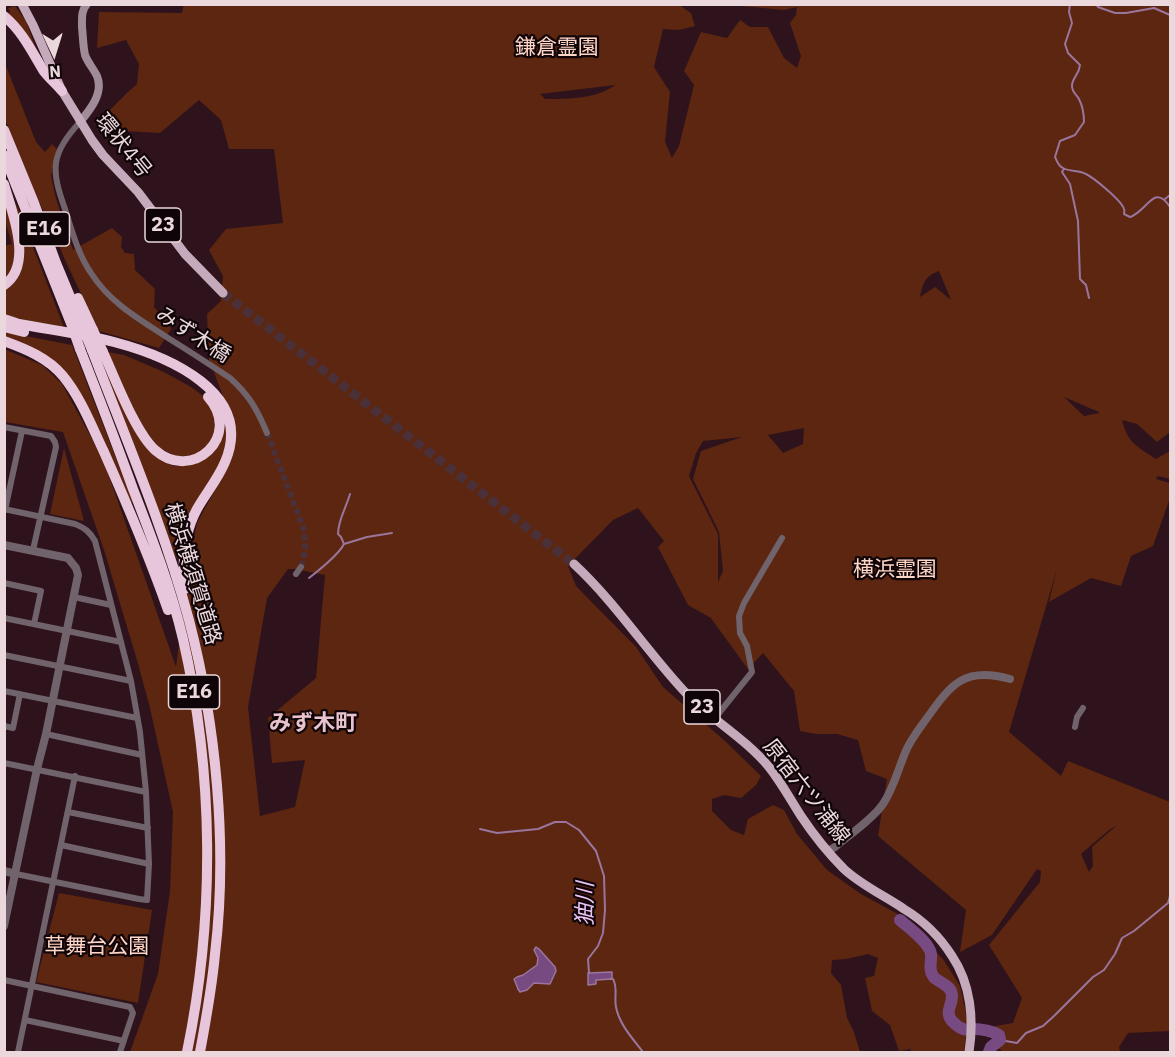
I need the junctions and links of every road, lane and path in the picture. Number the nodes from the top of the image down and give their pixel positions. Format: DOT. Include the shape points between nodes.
graph roads {
  1 [pos="22,4"];
  2 [pos="87,4"];
  3 [pos="4,16"];
  4 [pos="62,91"];
  5 [pos="80,122"];
  6 [pos="4,130"];
  7 [pos="4,155"];
  8 [pos="4,184"];
  9 [pos="4,285"];
  10 [pos="224,293"];
  11 [pos="4,319"];
  12 [pos="4,327"];
  13 [pos="4,341"];
  14 [pos="98,351"];
  15 [pos="4,427"];
  16 [pos="22,431"];
  17 [pos="267,433"];
  18 [pos="5,509"];
  19 [pos="41,518"];
  20 [pos="782,538"];
  21 [pos="4,545"];
  22 [pos="33,550"];
  23 [pos="574,564"];
  24 [pos="301,567"];
  25 [pos="296,574"];
  26 [pos="4,583"];
  27 [pos="74,597"];
  28 [pos="111,605"];
  29 [pos="4,618"];
  30 [pos="189,619"];
  31 [pos="34,624"];
  32 [pos="66,631"];
  33 [pos="121,642"];
  34 [pos="4,655"];
  35 [pos="59,666"];
  36 [pos="1010,679"];
  37 [pos="131,681"];
  38 [pos="4,691"];
  39 [pos="20,694"];
  40 [pos="52,700"];
  41 [pos="1083,708"];
  42 [pos="136,718"];
  43 [pos="716,718"];
  44 [pos="4,726"];
  45 [pos="1075,727"];
  46 [pos="46,735"];
  47 [pos="142,755"];
  48 [pos="202,759"];
  49 [pos="4,763"];
  50 [pos="37,769"];
  51 [pos="75,776"];
  52 [pos="146,792"];
  53 [pos="68,812"];
  54 [pos="148,828"];
  55 [pos="61,845"];
  56 [pos="828,851"];
  57 [pos="149,864"];
  58 [pos="4,871"];
  59 [pos="16,874"];
  60 [pos="54,882"];
  61 [pos="6,909"];
  62 [pos="4,926"];
  63 [pos="4,980"];
  64 [pos="31,986"];
  65 [pos="24,1020"];
  66 [pos="124,1041"];
  67 [pos="18,1053"];
  68 [pos="120,1053"];
  69 [pos="187,1053"];
  70 [pos="200,1053"];
  71 [pos="969,1053"];
  1 -- 4 [label="main road, 環状4号 / 23"];
  2 -- 5 [label="main road" via="82,17 84,46 99,87"];
  3 -- 4 [label="highway" via="16,26"];
  4 -- 5 [label="main road, 環状4号 / 23"];
  5 -- 10 [label="main road, 環状4号 / 23" via="185,255"];
  5 -- 17 [label="street, みず木橋" via="63,142 55,169 58,190 90,272 121,307 242,388"];
  6 -- 14 [label="highway, 横浜横須賀道路 / E16, bridge" via="56,263"];
  7 -- 48 [label="highway, 横浜横須賀道路 / E16, bridge" via="156,548 182,637"];
  8 -- 9 [label="highway" via="18,235 20,261 14,276"];
  11 -- 30 [label="highway" via="144,351 186,371 205,384 225,406 231,429 229,452 196,511 186,541 183,573"];
  12 -- 14 [label="highway" via="105,346 163,366 214,404 220,430 214,445 207,453 188,461 165,457 155,450"];
  13 -- 48 [label="highway" via="44,359 63,376 96,435 129,508 173,624"];
  14 -- 30 [label="highway, 横浜横須賀道路 / E16"];
  15 -- 16 [label="street"];
  16 -- 18 [label="street"];
  16 -- 19 [label="street" via="51,436 55,442"];
  18 -- 19 [label="street"];
  19 -- 22 [label="street"];
  19 -- 28 [label="street" via="75,524 91,533"];
  20 -- 43 [label="street" via="739,616 752,672"];
  21 -- 22 [label="street"];
  22 -- 27 [label="street" via="68,558 78,574"];
  23 -- 43 [label="main road, 原宿六ツ浦線 / 23" via="608,598 685,692"];
  24 -- 25 [label="street"];
  26 -- 31 [label="street" via="41,591"];
  27 -- 28 [label="street"];
  27 -- 32 [label="street"];
  28 -- 33 [label="street"];
  29 -- 31 [label="street"];
  30 -- 70 [label="highway, 横浜横須賀道路 / E16" via="208,714 219,835 219,912"];
  31 -- 32 [label="street"];
  32 -- 33 [label="street"];
  32 -- 35 [label="street"];
  33 -- 37 [label="street"];
  34 -- 35 [label="street"];
  35 -- 37 [label="street"];
  35 -- 40 [label="street"];
  36 -- 56 [label="street" via="976,675 950,688 909,746 879,810"];
  37 -- 42 [label="street"];
  38 -- 39 [label="street"];
  39 -- 40 [label="street"];
  39 -- 44 [label="street" via="13,728"];
  40 -- 42 [label="street"];
  40 -- 46 [label="street"];
  41 -- 45 [label="street"];
  42 -- 47 [label="street"];
  43 -- 56 [label="main road, 原宿六ツ浦線 / 23" via="768,765"];
  46 -- 47 [label="street"];
  46 -- 50 [label="street"];
  47 -- 52 [label="street"];
  48 -- 69 [label="highway, 横浜横須賀道路 / E16" via="207,894 200,975"];
  49 -- 50 [label="street"];
  50 -- 51 [label="street"];
  50 -- 59 [label="street"];
  51 -- 52 [label="street"];
  51 -- 53 [label="street"];
  52 -- 54 [label="street"];
  53 -- 54 [label="street"];
  53 -- 55 [label="street"];
  54 -- 57 [label="street"];
  55 -- 57 [label="street"];
  55 -- 60 [label="street"];
  56 -- 71 [label="main road, 原宿六ツ浦線 / 23" via="846,870 925,924 952,956 961,972 970,1006"];
  57 -- 60 [label="street" via="147,900"];
  58 -- 59 [label="street"];
  59 -- 60 [label="street"];
  59 -- 61 [label="street"];
  60 -- 64 [label="street"];
  61 -- 62 [label="street"];
  63 -- 64 [label="street"];
  64 -- 65 [label="street"];
  64 -- 66 [label="street" via="130,1007 133,1013"];
  65 -- 66 [label="street"];
  65 -- 67 [label="street"];
  66 -- 68 [label="street"];
}
